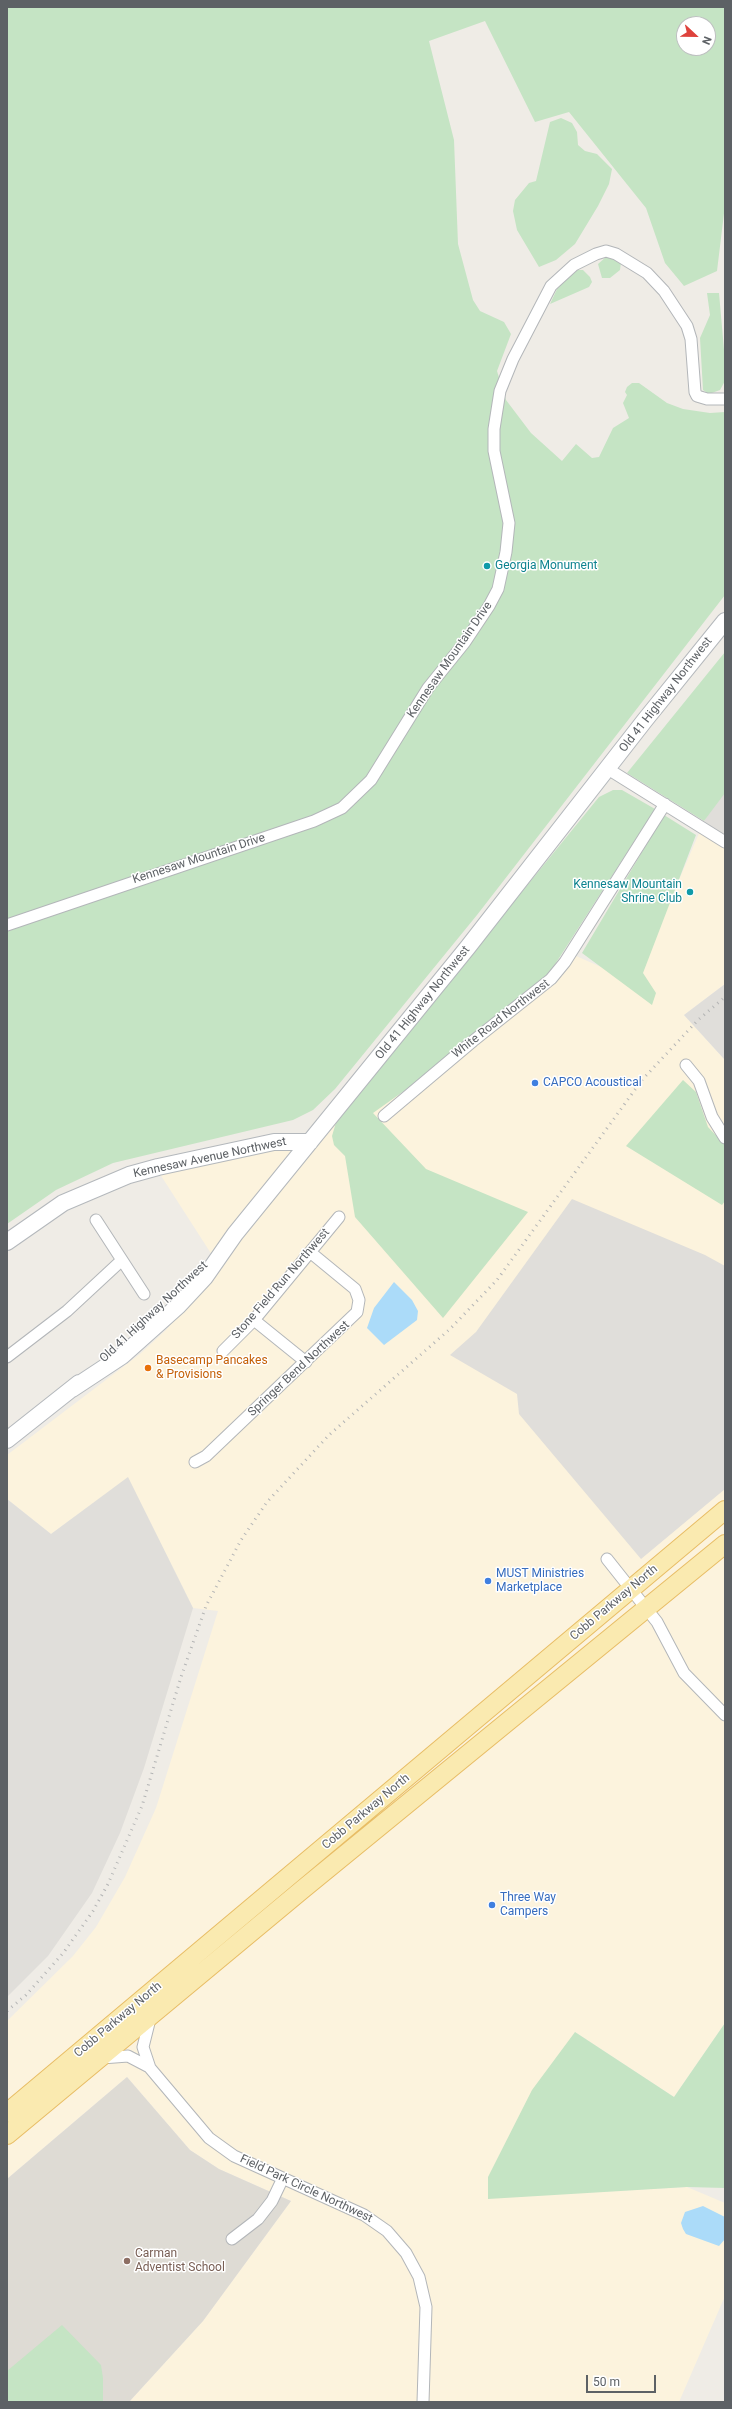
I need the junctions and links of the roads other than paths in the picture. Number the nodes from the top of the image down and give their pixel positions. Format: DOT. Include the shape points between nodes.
graph roads {
  1 [pos="725,399"];
  2 [pos="725,621"];
  3 [pos="725,636"];
  4 [pos="608,769"];
  5 [pos="665,804"];
  6 [pos="725,842"];
  7 [pos="7,925"];
  8 [pos="686,1065"];
  9 [pos="384,1116"];
  10 [pos="725,1138"];
  11 [pos="310,1142"];
  12 [pos="339,1217"];
  13 [pos="96,1220"];
  14 [pos="7,1242"];
  15 [pos="310,1252"];
  16 [pos="122,1260"];
  17 [pos="144,1294"];
  18 [pos="254,1320"];
  19 [pos="223,1351"];
  20 [pos="7,1356"];
  21 [pos="306,1362"];
  22 [pos="7,1440"];
  23 [pos="195,1462"];
  24 [pos="725,1510"];
  25 [pos="725,1544"];
  26 [pos="607,1559"];
  27 [pos="630,1588"];
  28 [pos="647,1609"];
  29 [pos="725,1715"];
  30 [pos="151,2015"];
  31 [pos="99,2058"];
  32 [pos="150,2068"];
  33 [pos="7,2113"];
  34 [pos="7,2135"];
  35 [pos="283,2178"];
  36 [pos="232,2240"];
  37 [pos="423,2402"];
  1 -- 7 [label="street, Kennesaw Mountain Drive" via="701,398 695,392 691,339 687,326 664,291 647,273 616,254 606,251 574,265 551,286 513,359 500,391 494,429 494,452 509,523 498,589 465,642 428,688 371,780 342,808 314,821"];
  2 -- 4 [label="street, Old 41 Highway Northwest"];
  3 -- 4 [label="street, Old 41 Highway Northwest" via="652,723"];
  4 -- 5 [label="street"];
  4 -- 11 [label="street, Old 41 Highway Northwest" via="445,977"];
  5 -- 6 [label="street"];
  5 -- 9 [label="street, White Road Northwest" via="551,980"];
  8 -- 10 [label="street" via="699,1081 712,1117"];
  11 -- 14 [label="street, Kennesaw Avenue Northwest" via="274,1142 158,1166 129,1175 63,1203"];
  11 -- 22 [label="street, Old 41 Highway Northwest" via="235,1234 206,1277 178,1306 122,1356 72,1389"];
  12 -- 15 [label="street, Stone Field Run Northwest"];
  13 -- 16 [label="street"];
  15 -- 18 [label="street, Stone Field Run Northwest"];
  15 -- 21 [label="street, Springer Bend Northwest" via="355,1289 359,1300 353,1318"];
  16 -- 17 [label="street"];
  16 -- 20 [label="street" via="67,1311"];
  18 -- 19 [label="street, Stone Field Run Northwest"];
  18 -- 21 [label="street"];
  21 -- 23 [label="street, Springer Bend Northwest" via="206,1456"];
  24 -- 27 [label="main road, Cobb Parkway North"];
  25 -- 28 [label="main road, Cobb Parkway North"];
  26 -- 27 [label="street"];
  27 -- 28 [label="street"];
  27 -- 33 [label="main road, Cobb Parkway North"];
  28 -- 29 [label="street" via="684,1673"];
  28 -- 30 [label="main road, Cobb Parkway North"];
  30 -- 31 [label="main road, Cobb Parkway North"];
  30 -- 32 [label="street, Field Park Circle Northwest" via="143,2040 144,2054"];
  31 -- 32 [label="street, Field Park Circle Northwest" via="128,2056"];
  31 -- 34 [label="main road, Cobb Parkway North"];
  32 -- 35 [label="street, Field Park Circle Northwest" via="216,2145"];
  35 -- 36 [label="street" via="262,2215"];
  35 -- 37 [label="street, Field Park Circle Northwest" via="364,2215 387,2231 406,2253 419,2277 426,2307"];
}
